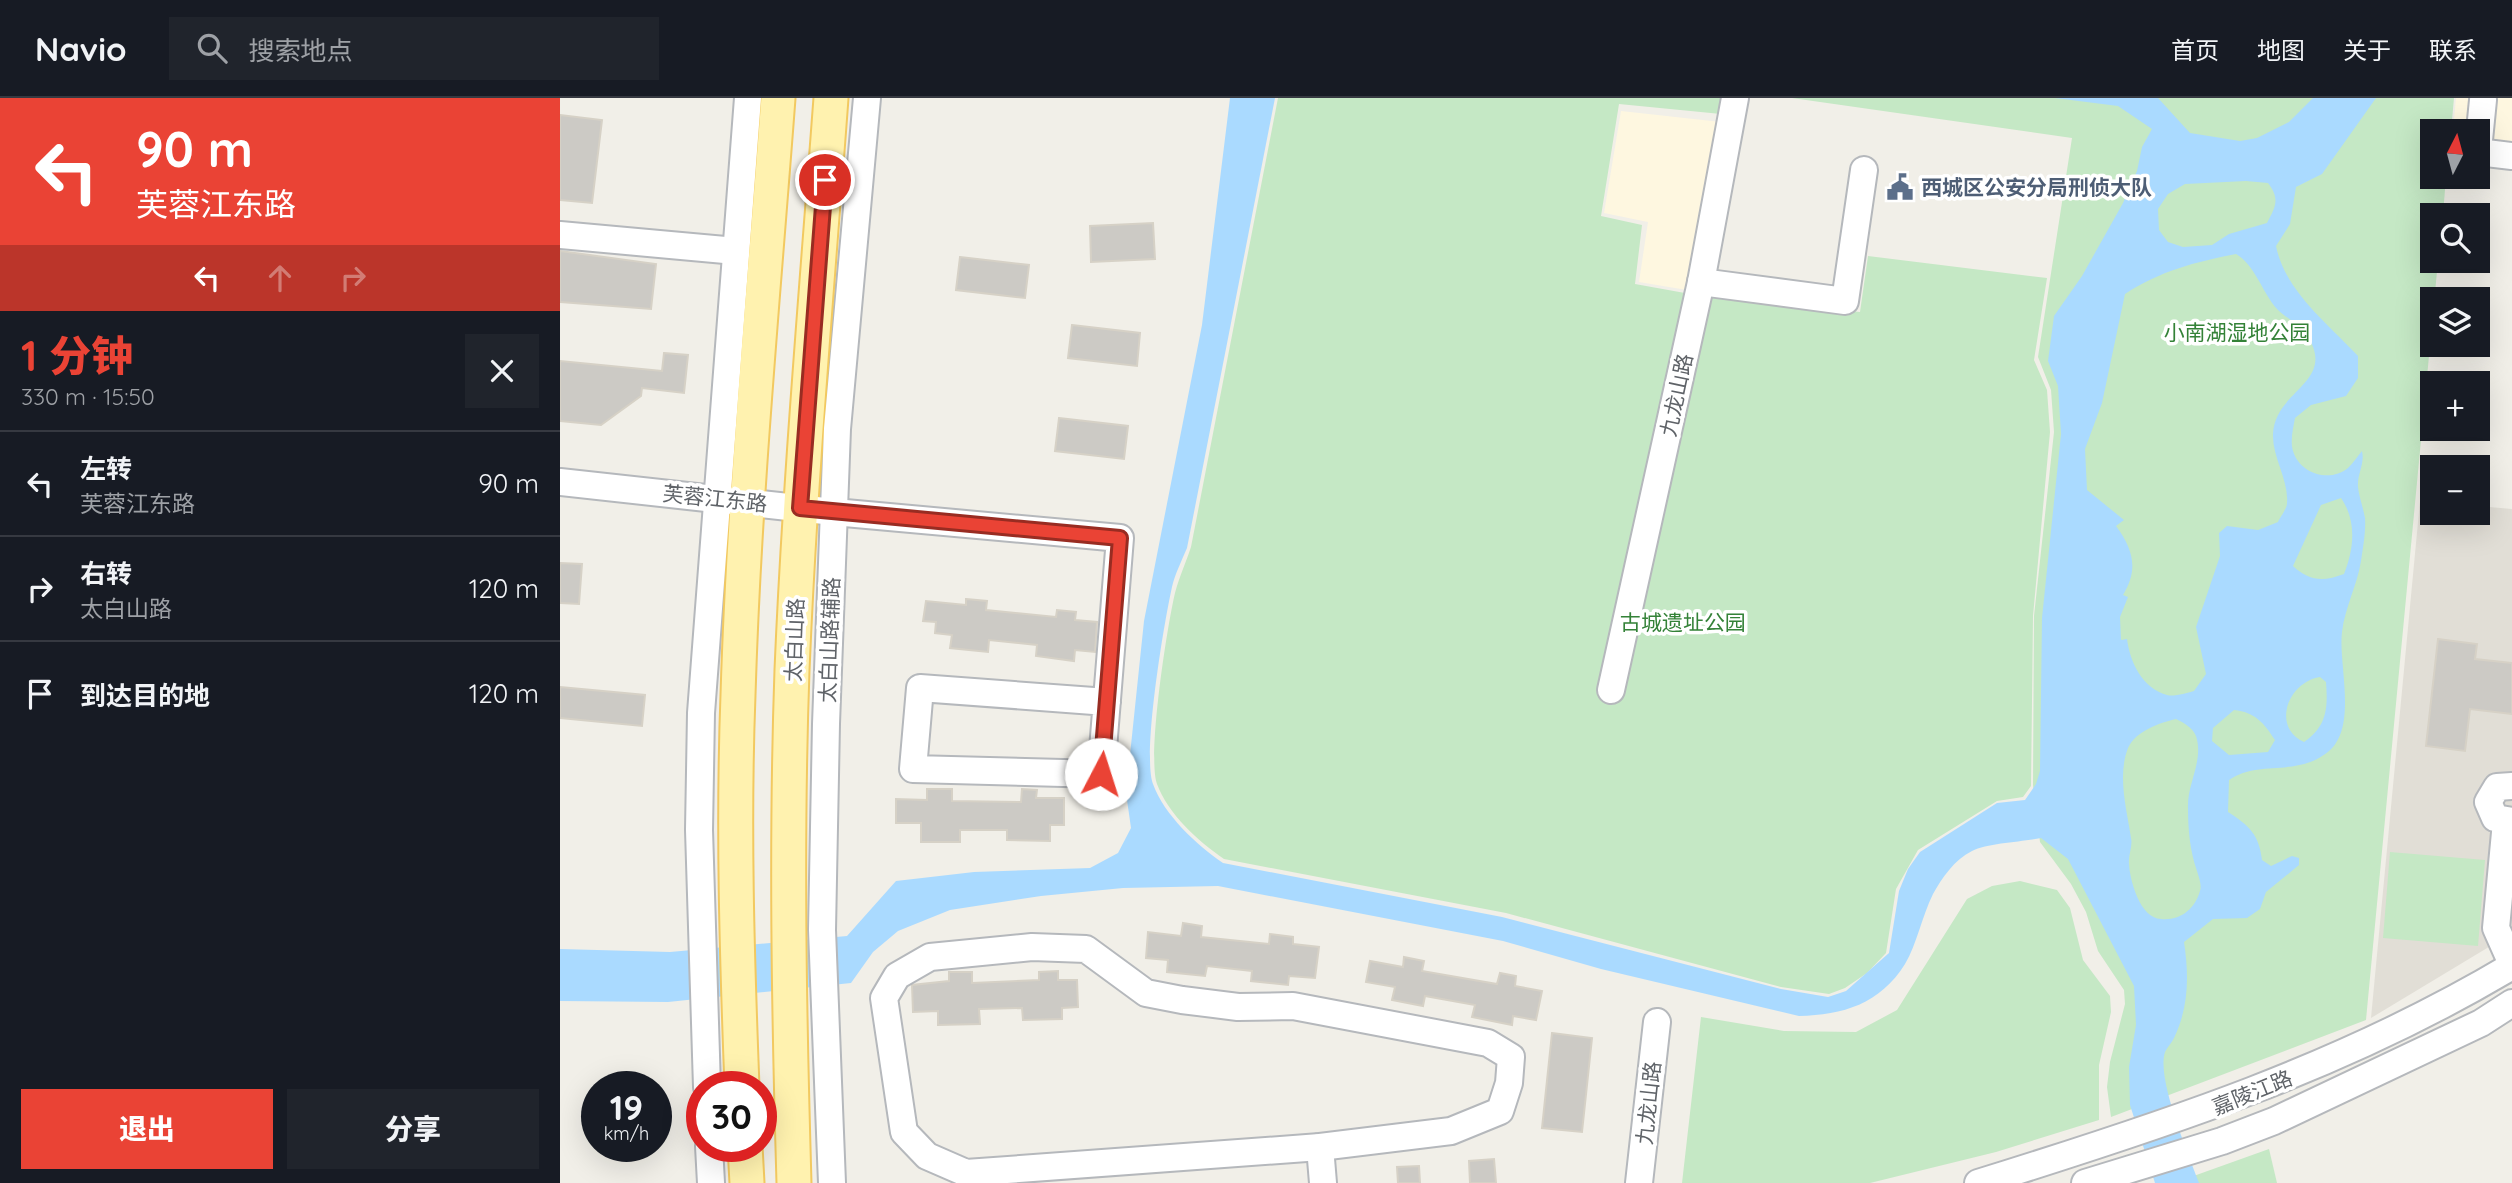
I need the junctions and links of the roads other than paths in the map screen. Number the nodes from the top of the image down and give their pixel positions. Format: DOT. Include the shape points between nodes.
graph roads {
  1 [pos="748,98"];
  2 [pos="778,98"];
  3 [pos="831,98"];
  4 [pos="867,98"];
  5 [pos="1735,99"];
  6 [pos="2483,100"];
  7 [pos="2481,119"];
  8 [pos="2490,153"];
  9 [pos="2512,156"];
  10 [pos="1864,170"];
  11 [pos="560,235"];
  12 [pos="736,251"];
  13 [pos="1701,282"];
  14 [pos="560,481"];
  15 [pos="731,500"];
  16 [pos="800,508"];
  17 [pos="834,512"];
  18 [pos="1611,690"];
  19 [pos="1107,702"];
  20 [pos="2512,786"];
  21 [pos="2509,822"];
  22 [pos="2512,965"];
  23 [pos="2512,1003"];
  24 [pos="1657,1022"];
  25 [pos="706,1071"];
  26 [pos="741,1071"];
  27 [pos="1320,1147"];
  28 [pos="710,1162"];
  29 [pos="746,1162"];
  30 [pos="711,1183"];
  31 [pos="747,1183"];
  32 [pos="794,1183"];
  33 [pos="832,1183"];
  34 [pos="1323,1183"];
  35 [pos="1639,1183"];
  36 [pos="1978,1183"];
  37 [pos="2085,1183"];
  1 -- 12 [label="street"];
  2 -- 15 [label="main road"];
  3 -- 16 [label="main road, 太白山路"];
  4 -- 17 [label="street, 太白山路辅路" via="837,429"];
  5 -- 13 [label="street, 九龙山路"];
  6 -- 7 [label="street"];
  8 -- 9 [label="street"];
  10 -- 13 [label="street" via="1845,301"];
  11 -- 12 [label="street"];
  12 -- 15 [label="street"];
  13 -- 18 [label="street, 九龙山路"];
  14 -- 15 [label="street, 芙蓉江东路"];
  15 -- 16 [label="street, 芙蓉江东路"];
  15 -- 25 [label="street" via="701,713 699,830"];
  15 -- 26 [label="main road"];
  16 -- 17 [label="street, 芙蓉江东路"];
  16 -- 32 [label="main road, 太白山路" via="788,933"];
  17 -- 19 [label="street, 芙蓉江东路" via="1120,538"];
  17 -- 33 [label="street, 太白山路辅路" via="822,930"];
  19 -- 19 [label="street" via="1101,774 913,769 920,688"];
  20 -- 21 [label="street" via="2497,787 2488,802 2491,814"];
  21 -- 22 [label="street" via="2496,928"];
  22 -- 36 [label="street, 嘉陵江路" via="2442,1008 2272,1085 2203,1112"];
  23 -- 37 [label="street, 嘉陵江路" via="2481,1023 2274,1121"];
  24 -- 35 [label="street, 九龙山路"];
  27 -- 27 [label="street" via="1451,1131 1500,1111 1511,1057 1488,1044 1293,1006 1238,1007 1146,993 1086,949 1032,947 930,957 897,976 884,998 904,1132 927,1156 966,1173"];
  27 -- 34 [label="street"];
  28 -- 30 [label="street"];
  29 -- 31 [label="main road"];
}
